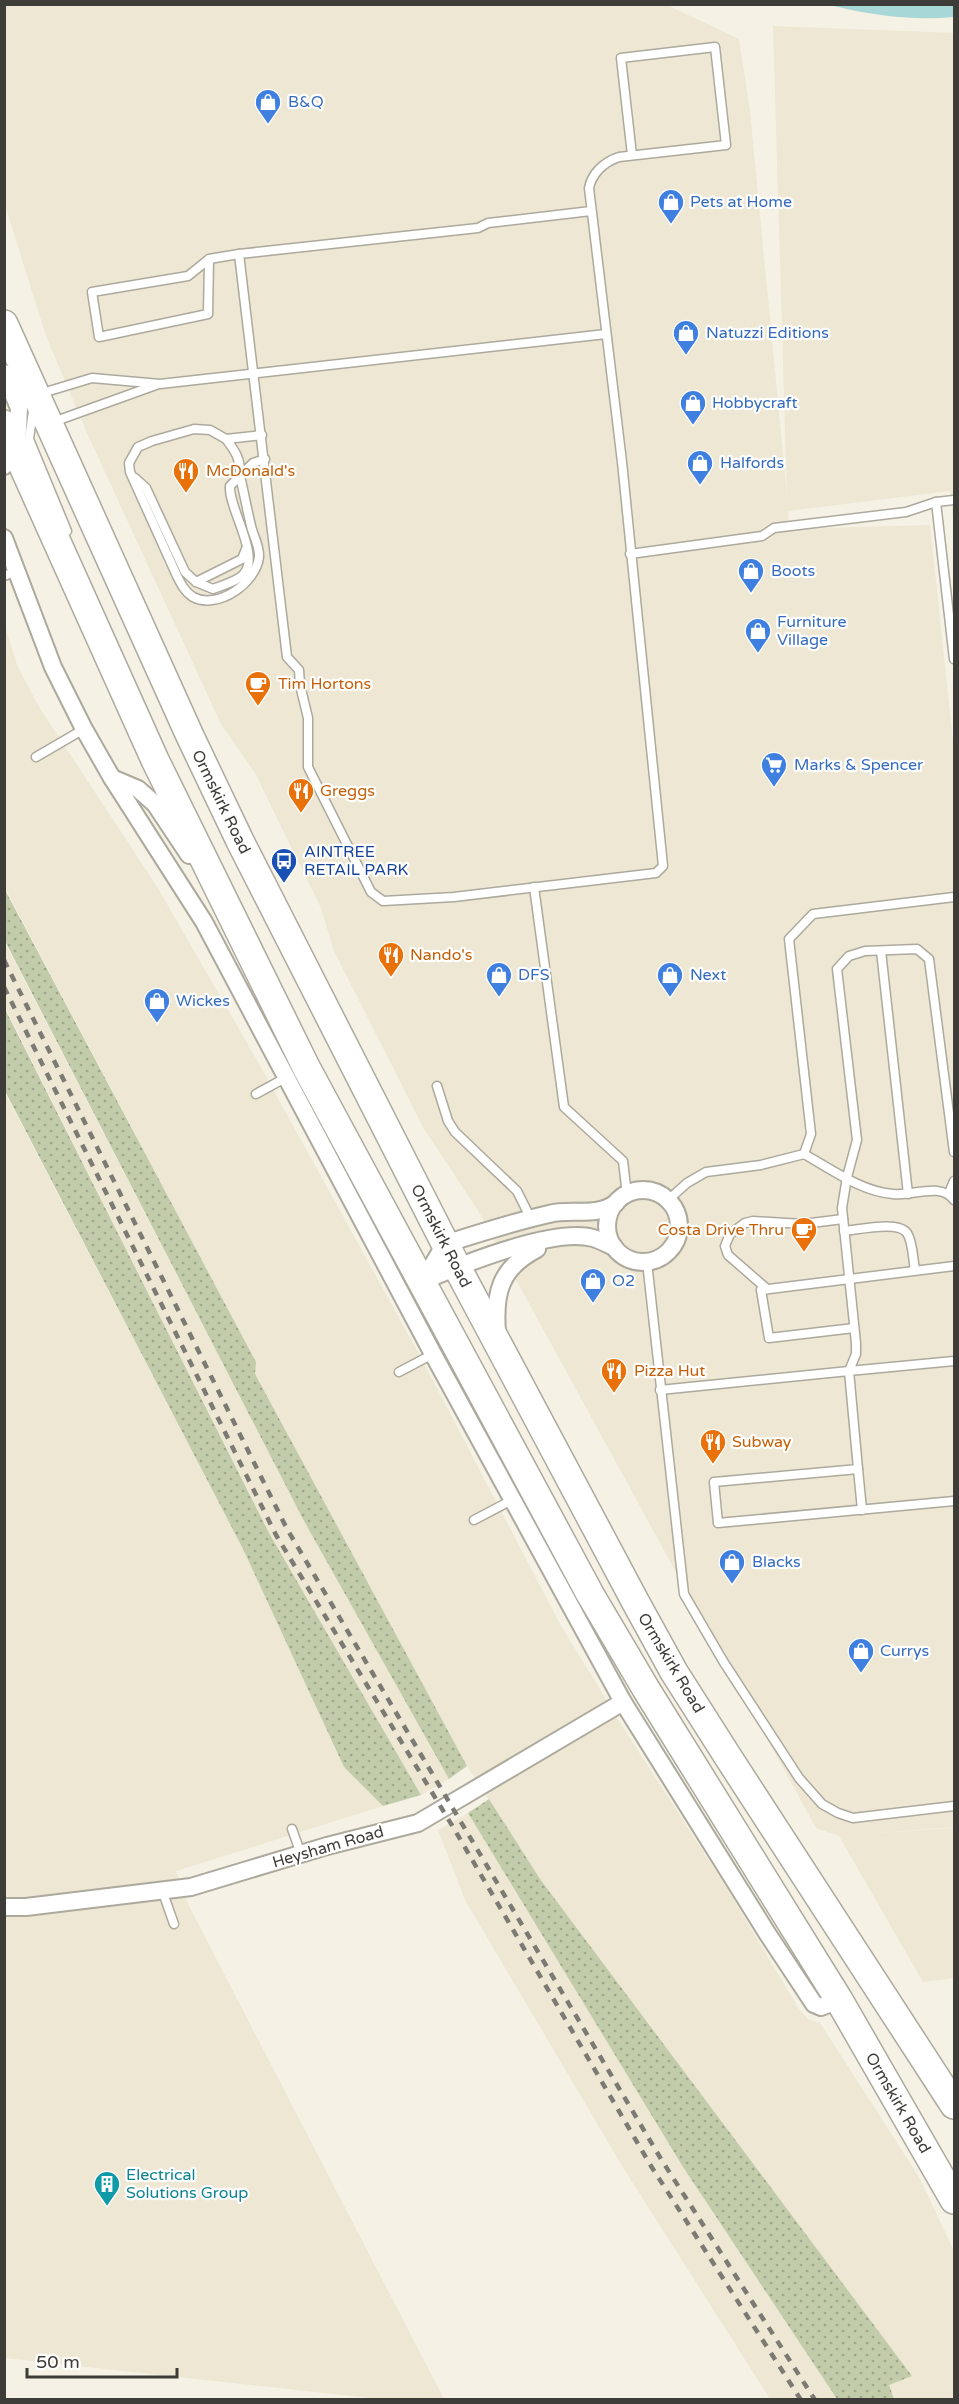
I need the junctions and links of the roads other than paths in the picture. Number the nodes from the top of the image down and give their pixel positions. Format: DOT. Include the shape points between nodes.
graph roads {
  1 [pos="632,155"];
  2 [pos="591,211"];
  3 [pos="239,254"];
  4 [pos="209,259"];
  5 [pos="4,324"];
  6 [pos="606,334"];
  7 [pos="4,372"];
  8 [pos="252,374"];
  9 [pos="160,384"];
  10 [pos="16,411"];
  11 [pos="262,435"];
  12 [pos="225,439"];
  13 [pos="24,444"];
  14 [pos="265,459"];
  15 [pos="130,472"];
  16 [pos="240,476"];
  17 [pos="954,500"];
  18 [pos="936,502"];
  19 [pos="4,538"];
  20 [pos="70,539"];
  21 [pos="248,546"];
  22 [pos="630,554"];
  23 [pos="10,573"];
  24 [pos="196,582"];
  25 [pos="954,659"];
  26 [pos="84,729"];
  27 [pos="36,756"];
  28 [pos="112,778"];
  29 [pos="534,887"];
  30 [pos="954,897"];
  31 [pos="881,951"];
  32 [pos="249,952"];
  33 [pos="287,1077"];
  34 [pos="437,1086"];
  35 [pos="256,1094"];
  36 [pos="954,1152"];
  37 [pos="804,1154"];
  38 [pos="847,1177"];
  39 [pos="954,1181"];
  40 [pos="908,1194"];
  41 [pos="952,1197"];
  42 [pos="622,1199"];
  43 [pos="668,1200"];
  44 [pos="531,1219"];
  45 [pos="843,1219"];
  46 [pos="844,1231"];
  47 [pos="565,1236"];
  48 [pos="614,1247"];
  49 [pos="451,1256"];
  50 [pos="647,1262"];
  51 [pos="954,1266"];
  52 [pos="915,1270"];
  53 [pos="849,1278"];
  54 [pos="423,1281"];
  55 [pos="767,1289"];
  56 [pos="854,1328"];
  57 [pos="497,1343"];
  58 [pos="433,1354"];
  59 [pos="954,1361"];
  60 [pos="849,1371"];
  61 [pos="399,1372"];
  62 [pos="660,1390"];
  63 [pos="858,1469"];
  64 [pos="512,1500"];
  65 [pos="954,1501"];
  66 [pos="861,1510"];
  67 [pos="474,1520"];
  68 [pos="622,1702"];
  69 [pos="954,1806"];
  70 [pos="292,1829"];
  71 [pos="301,1854"];
  72 [pos="162,1890"];
  73 [pos="4,1907"];
  74 [pos="174,1924"];
  75 [pos="839,2000"];
  76 [pos="954,2105"];
  77 [pos="954,2200"];
  1 -- 1 [label="lane" via="621,58 715,47 726,146"];
  1 -- 2 [label="lane" via="611,159 596,171 589,188"];
  2 -- 3 [label="lane" via="488,222 478,228"];
  2 -- 6 [label="lane"];
  3 -- 4 [label="lane"];
  3 -- 8 [label="lane"];
  4 -- 4 [label="lane" via="208,314 99,337 93,291 188,276"];
  5 -- 10 [label="highway, Ormskirk Road"];
  6 -- 8 [label="lane"];
  6 -- 22 [label="lane"];
  7 -- 10 [label="street, Ormskirk Road"];
  8 -- 9 [label="lane"];
  8 -- 11 [label="lane"];
  9 -- 10 [label="lane" via="92,378"];
  9 -- 13 [label="lane" via="81,410"];
  10 -- 13 [label="highway, Ormskirk Road"];
  10 -- 13 [label="highway, Ormskirk Road"];
  11 -- 12 [label="lane"];
  11 -- 14 [label="lane"];
  12 -- 15 [label="lane" via="210,430 194,429 152,441 138,447 129,463"];
  12 -- 16 [label="lane" via="241,463"];
  13 -- 20 [label="lane"];
  13 -- 32 [label="highway, Ormskirk Road" via="155,760"];
  13 -- 49 [label="highway, Ormskirk Road" via="240,841"];
  14 -- 16 [label="lane" via="253,463"];
  14 -- 29 [label="lane" via="287,657 300,670 308,718 308,767 371,891 389,903"];
  15 -- 16 [label="lane" via="185,591 207,600 243,587 257,567 259,554"];
  15 -- 24 [label="lane" via="146,489 186,572"];
  16 -- 21 [label="lane" via="230,486 229,496"];
  17 -- 18 [label="lane"];
  18 -- 22 [label="lane" via="906,512 774,528 762,536"];
  18 -- 25 [label="lane"];
  19 -- 23 [label="street"];
  21 -- 24 [label="lane" via="242,559"];
  21 -- 24 [label="lane" via="249,563 241,578 213,589"];
  22 -- 29 [label="lane" via="663,866 656,873"];
  23 -- 26 [label="street"];
  26 -- 27 [label="lane"];
  26 -- 28 [label="street"];
  28 -- 32 [label="street" via="138,789 161,812"];
  28 -- 33 [label="street" via="204,922"];
  29 -- 42 [label="lane" via="564,1107 623,1161"];
  30 -- 37 [label="lane" via="813,914 789,939 811,1134"];
  31 -- 36 [label="lane" via="917,949 928,959"];
  31 -- 38 [label="lane" via="849,956 837,969 857,1140"];
  31 -- 40 [label="lane"];
  32 -- 54 [label="highway, Ormskirk Road" via="306,1067"];
  33 -- 35 [label="lane"];
  33 -- 58 [label="street"];
  34 -- 44 [label="lane" via="455,1132 517,1191"];
  37 -- 38 [label="lane"];
  37 -- 43 [label="lane" via="761,1166 706,1172"];
  38 -- 40 [label="lane" via="884,1194"];
  38 -- 45 [label="lane"];
  39 -- 41 [label="lane"];
  40 -- 41 [label="lane" via="940,1190"];
  42 -- 43 [label="street" via="638,1191 649,1191"];
  42 -- 44 [label="street" via="597,1212 571,1211"];
  42 -- 48 [label="street" via="610,1213 608,1225"];
  43 -- 50 [label="street" via="675,1209 679,1232 668,1253"];
  44 -- 49 [label="street"];
  45 -- 46 [label="lane"];
  45 -- 55 [label="lane" via="803,1224 753,1221 730,1234 725,1246 728,1255"];
  46 -- 52 [label="lane" via="890,1226 903,1229 909,1235"];
  46 -- 53 [label="lane"];
  47 -- 48 [label="street" via="592,1238"];
  47 -- 49 [label="street" via="482,1257"];
  47 -- 57 [label="street" via="530,1252 509,1270 496,1300"];
  48 -- 50 [label="street" via="628,1259"];
  49 -- 54 [label="street"];
  49 -- 54 [label="street"];
  49 -- 57 [label="highway, Ormskirk Road"];
  50 -- 62 [label="lane"];
  51 -- 52 [label="lane"];
  52 -- 53 [label="lane"];
  53 -- 55 [label="lane"];
  53 -- 56 [label="lane"];
  54 -- 75 [label="highway, Ormskirk Road" via="590,1594"];
  55 -- 56 [label="lane" via="761,1290 769,1338"];
  56 -- 60 [label="lane" via="856,1354"];
  57 -- 76 [label="highway, Ormskirk Road" via="674,1672"];
  58 -- 61 [label="lane"];
  58 -- 64 [label="street"];
  59 -- 60 [label="lane"];
  60 -- 62 [label="lane"];
  60 -- 63 [label="lane"];
  62 -- 69 [label="lane" via="684,1594 792,1769 822,1804 852,1818"];
  63 -- 66 [label="lane"];
  63 -- 66 [label="lane" via="714,1482 718,1523"];
  64 -- 67 [label="lane"];
  64 -- 68 [label="street"];
  65 -- 66 [label="lane"];
  68 -- 71 [label="street, Heysham Road" via="418,1823"];
  68 -- 75 [label="street" via="814,2004 821,2007"];
  70 -- 71 [label="lane"];
  71 -- 72 [label="street, Heysham Road" via="191,1887"];
  72 -- 73 [label="street, Heysham Road"];
  72 -- 74 [label="lane"];
  75 -- 77 [label="highway, Ormskirk Road"];
}
